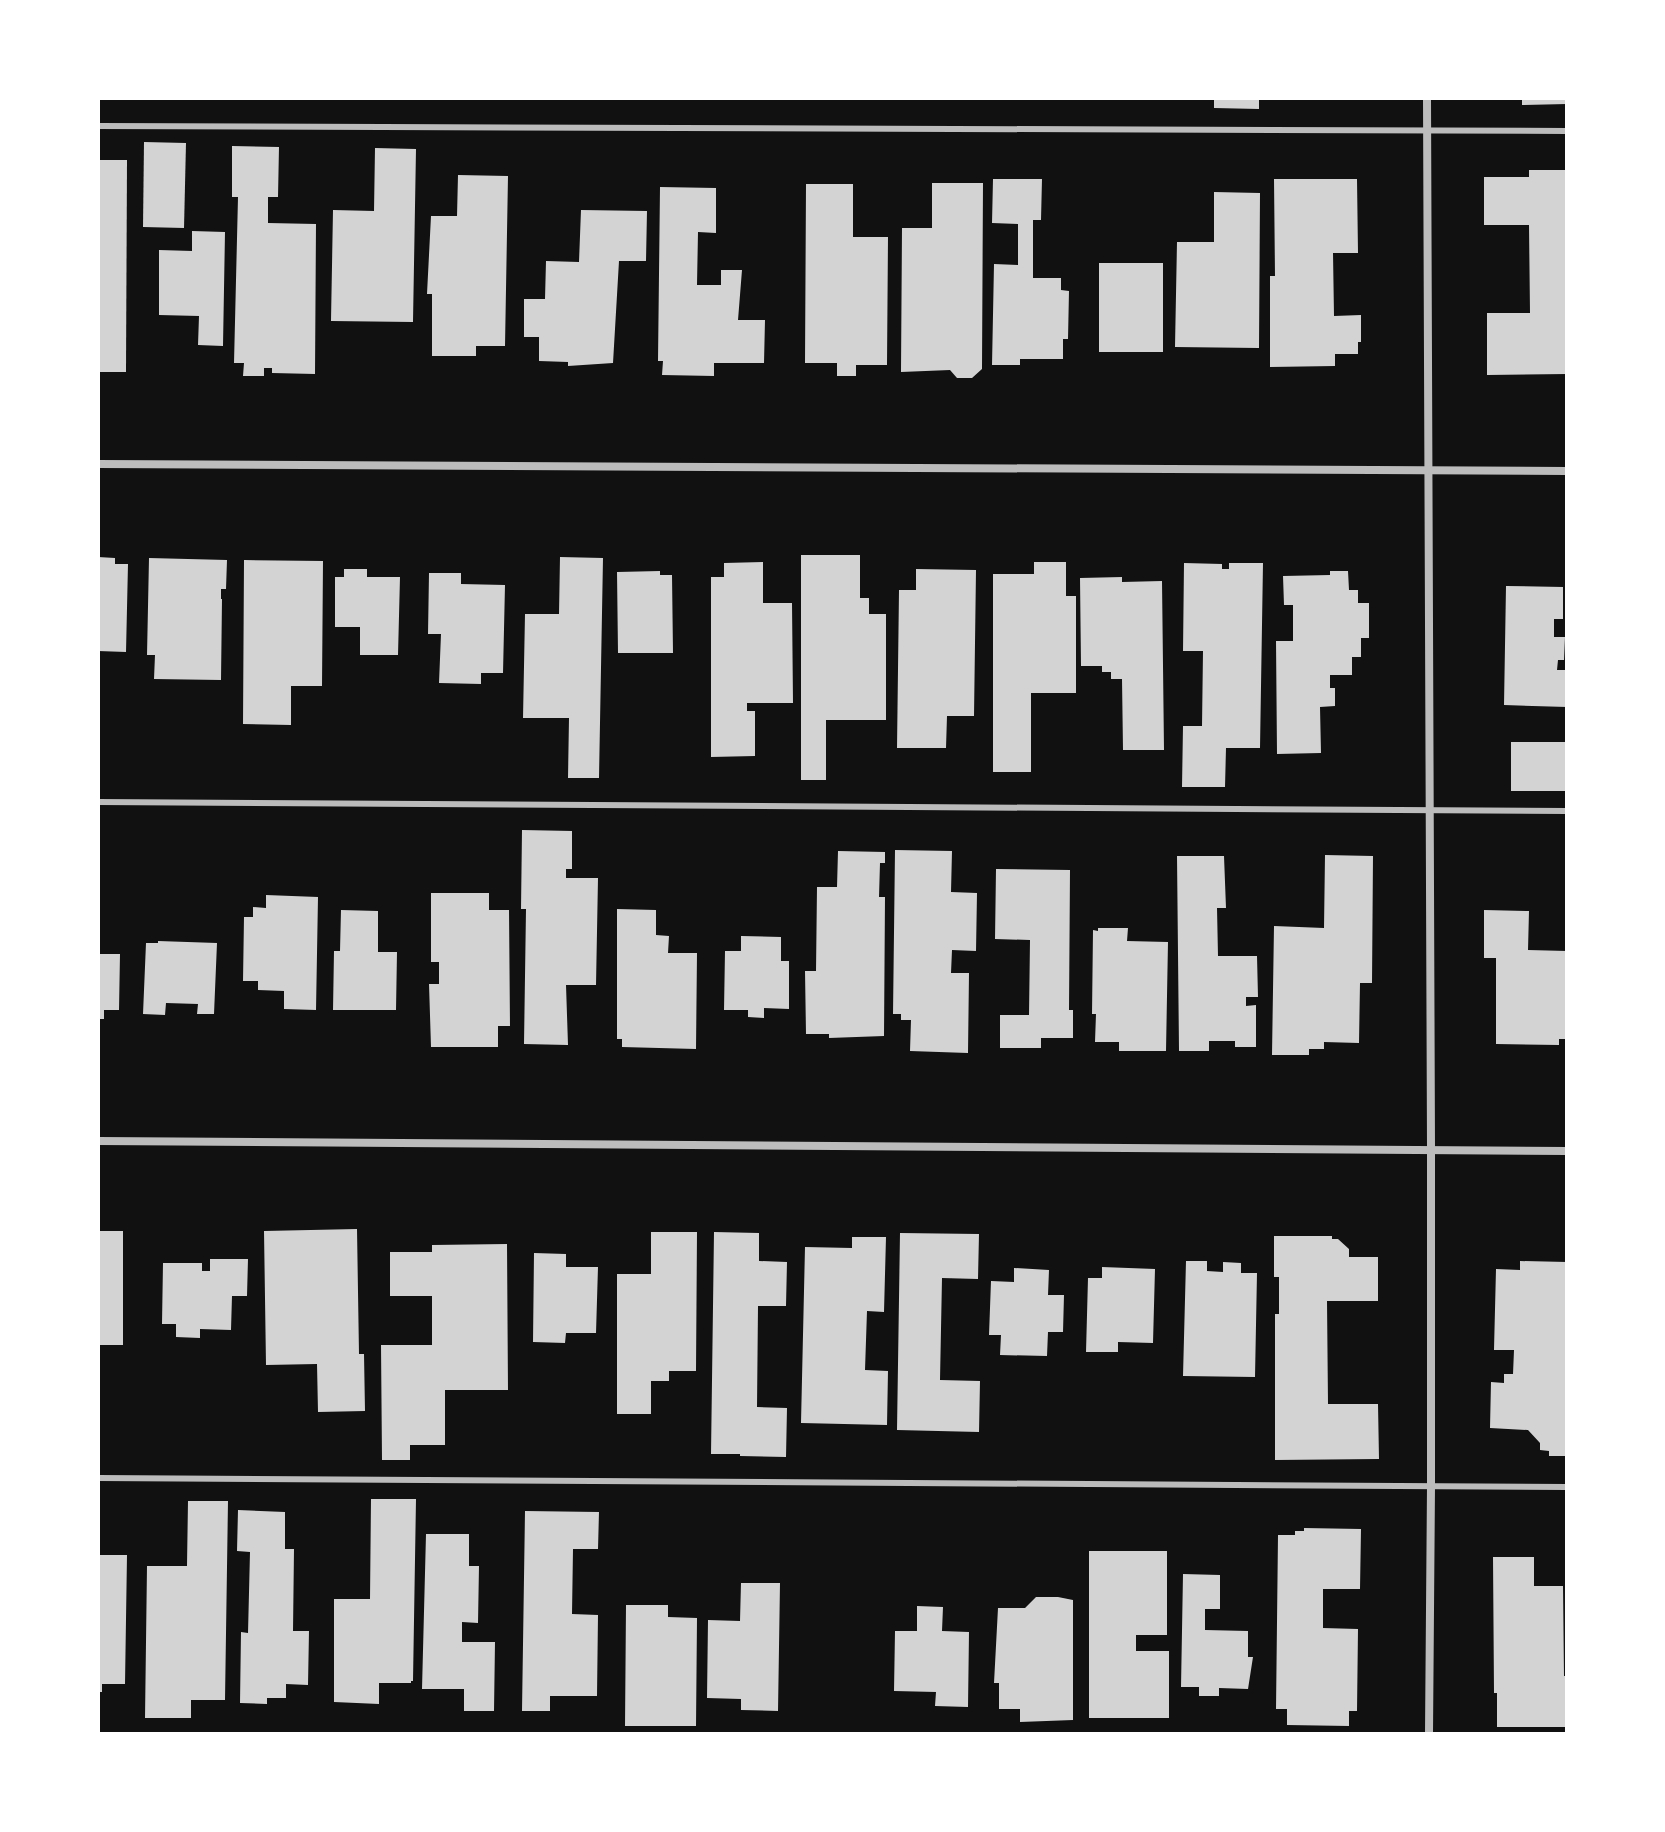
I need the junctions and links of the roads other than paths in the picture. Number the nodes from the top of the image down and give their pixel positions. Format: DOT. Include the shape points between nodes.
graph roads {
  1 [pos="1427,98"];
  2 [pos="98,126"];
  3 [pos="1427,130"];
  4 [pos="1567,131"];
  5 [pos="98,464"];
  6 [pos="1429,469"];
  7 [pos="1567,471"];
  8 [pos="98,802"];
  9 [pos="1430,810"];
  10 [pos="1567,811"];
  11 [pos="98,1141"];
  12 [pos="1431,1148"];
  13 [pos="1567,1151"];
  14 [pos="98,1478"];
  15 [pos="1431,1486"];
  16 [pos="1567,1487"];
  17 [pos="1429,1734"];
  1 -- 3 [label="street"];
  2 -- 3 [label="lane"];
  3 -- 4 [label="lane"];
  3 -- 6 [label="street"];
  5 -- 6 [label="street"];
  6 -- 7 [label="street"];
  6 -- 9 [label="street"];
  8 -- 9 [label="lane"];
  9 -- 10 [label="lane"];
  9 -- 12 [label="street"];
  11 -- 12 [label="street"];
  12 -- 13 [label="street"];
  12 -- 15 [label="street"];
  14 -- 15 [label="lane"];
  15 -- 16 [label="lane"];
  15 -- 17 [label="street"];
}
